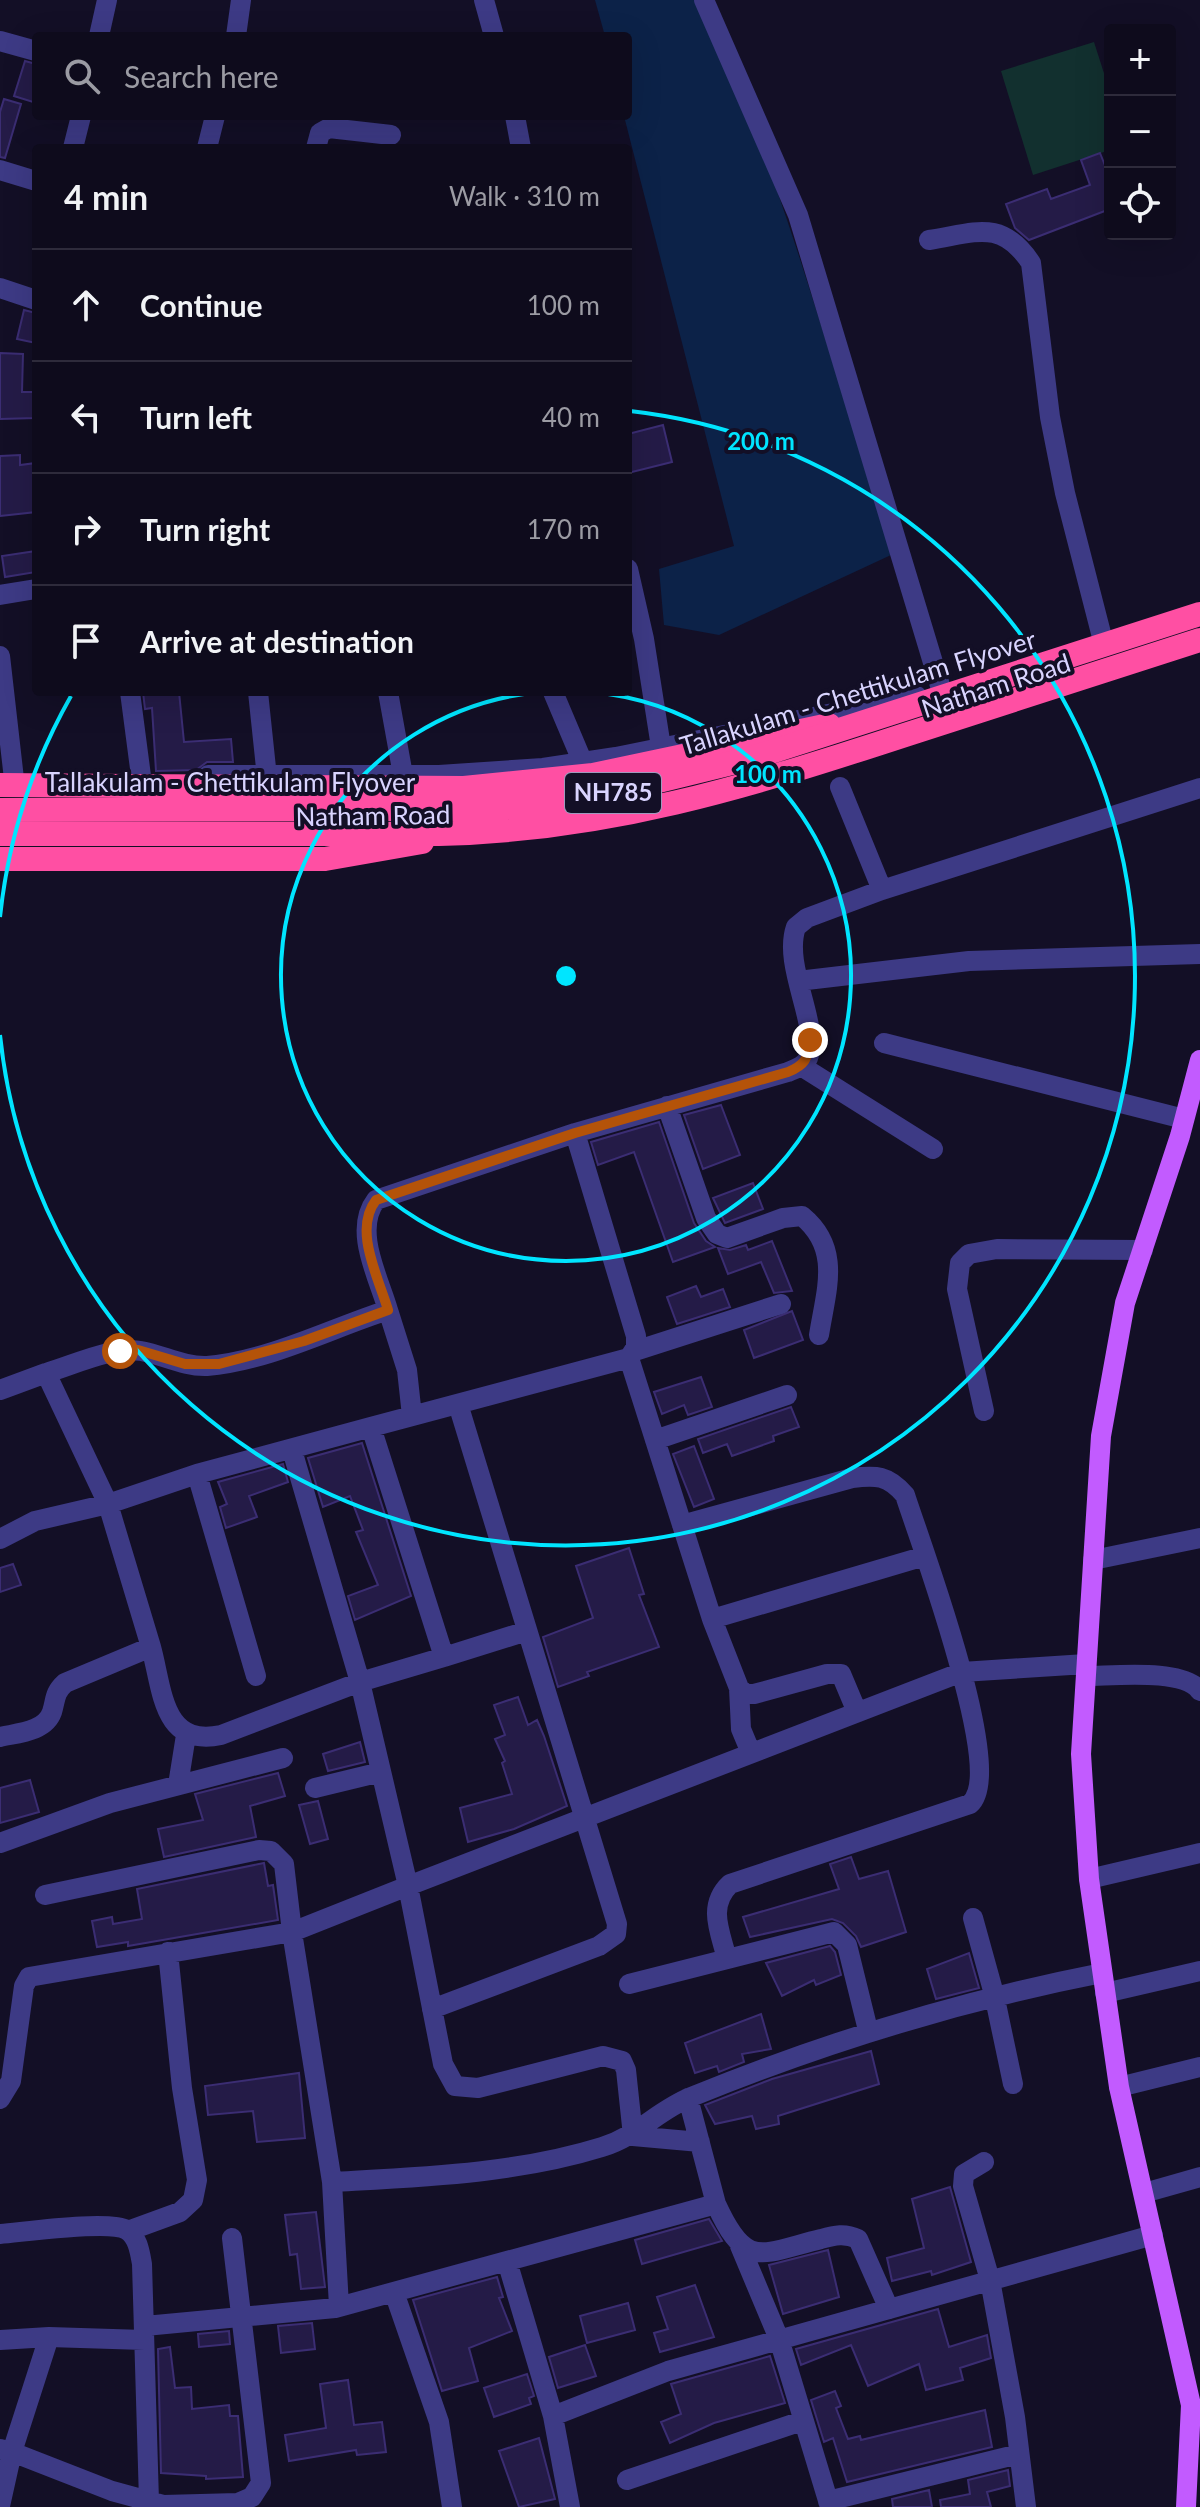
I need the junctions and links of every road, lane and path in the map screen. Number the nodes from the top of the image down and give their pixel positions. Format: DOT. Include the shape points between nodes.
graph roads {
  1 [pos="107,0"];
  2 [pos="241,0"];
  3 [pos="484,0"];
  4 [pos="704,0"];
  5 [pos="100,32"];
  6 [pos="237,32"];
  7 [pos="493,32"];
  8 [pos="0,41"];
  9 [pos="32,50"];
  10 [pos="80,120"];
  11 [pos="214,120"];
  12 [pos="516,120"];
  13 [pos="392,133"];
  14 [pos="74,144"];
  15 [pos="208,144"];
  16 [pos="317,144"];
  17 [pos="520,144"];
  18 [pos="0,170"];
  19 [pos="32,180"];
  20 [pos="929,240"];
  21 [pos="0,288"];
  22 [pos="32,299"];
  23 [pos="632,586"];
  24 [pos="32,590"];
  25 [pos="0,595"];
  26 [pos="1200,606"];
  27 [pos="1200,614"];
  28 [pos="1102,637"];
  29 [pos="1200,640"];
  30 [pos="1200,648"];
  31 [pos="0,656"];
  32 [pos="935,691"];
  33 [pos="131,696"];
  34 [pos="258,696"];
  35 [pos="389,696"];
  36 [pos="555,696"];
  37 [pos="834,724"];
  38 [pos="661,747"];
  39 [pos="583,763"];
  40 [pos="268,774"];
  41 [pos="403,775"];
  42 [pos="141,776"];
  43 [pos="5,781"];
  44 [pos="840,787"];
  45 [pos="1200,788"];
  46 [pos="0,801"];
  47 [pos="268,802"];
  48 [pos="0,810"];
  49 [pos="0,834"];
  50 [pos="0,842"];
  51 [pos="422,842"];
  52 [pos="270,843"];
  53 [pos="0,859"];
  54 [pos="882,890"];
  55 [pos="1200,954"];
  56 [pos="798,981"];
  57 [pos="884,1043"];
  58 [pos="1200,1060"];
  59 [pos="801,1066"];
  60 [pos="667,1106"];
  61 [pos="1184,1119"];
  62 [pos="575,1133"];
  63 [pos="933,1149"];
  64 [pos="1143,1250"];
  65 [pos="781,1304"];
  66 [pos="388,1310"];
  67 [pos="819,1335"];
  68 [pos="632,1355"];
  69 [pos="46,1373"];
  70 [pos="0,1390"];
  71 [pos="787,1395"];
  72 [pos="458,1404"];
  73 [pos="984,1411"];
  74 [pos="412,1416"];
  75 [pos="371,1427"];
  76 [pos="655,1440"];
  77 [pos="292,1450"];
  78 [pos="197,1474"];
  79 [pos="108,1504"];
  80 [pos="682,1525"];
  81 [pos="1200,1538"];
  82 [pos="0,1539"];
  83 [pos="925,1556"];
  84 [pos="1093,1560"];
  85 [pos="712,1619"];
  86 [pos="527,1631"];
  87 [pos="151,1647"];
  88 [pos="444,1657"];
  89 [pos="1086,1670"];
  90 [pos="962,1672"];
  91 [pos="256,1676"];
  92 [pos="360,1682"];
  93 [pos="739,1688"];
  94 [pos="1200,1691"];
  95 [pos="857,1712"];
  96 [pos="186,1735"];
  97 [pos="0,1737"];
  98 [pos="751,1753"];
  99 [pos="283,1758"];
  100 [pos="381,1772"];
  101 [pos="178,1785"];
  102 [pos="315,1788"];
  103 [pos="584,1818"];
  104 [pos="0,1843"];
  105 [pos="1200,1853"];
  106 [pos="1089,1879"];
  107 [pos="408,1886"];
  108 [pos="45,1895"];
  109 [pos="973,1918"];
  110 [pos="292,1932"];
  111 [pos="168,1952"];
  112 [pos="727,1959"];
  113 [pos="1200,1971"];
  114 [pos="1103,1983"];
  115 [pos="629,1984"];
  116 [pos="994,1994"];
  117 [pos="432,2009"];
  118 [pos="868,2030"];
  119 [pos="1200,2067"];
  120 [pos="1013,2084"];
  121 [pos="1119,2087"];
  122 [pos="688,2098"];
  123 [pos="0,2099"];
  124 [pos="633,2136"];
  125 [pos="700,2142"];
  126 [pos="984,2162"];
  127 [pos="1200,2177"];
  128 [pos="332,2182"];
  129 [pos="1144,2193"];
  130 [pos="716,2204"];
  131 [pos="128,2231"];
  132 [pos="0,2234"];
  133 [pos="1153,2235"];
  134 [pos="232,2238"];
  135 [pos="740,2246"];
  136 [pos="507,2261"];
  137 [pos="990,2280"];
  138 [pos="394,2292"];
  139 [pos="339,2306"];
  140 [pos="889,2309"];
  141 [pos="239,2317"];
  142 [pos="145,2333"];
  143 [pos="49,2337"];
  144 [pos="779,2339"];
  145 [pos="0,2340"];
  146 [pos="1195,2405"];
  147 [pos="553,2416"];
  148 [pos="802,2421"];
  149 [pos="6,2450"];
  150 [pos="1019,2454"];
  151 [pos="627,2480"];
  152 [pos="149,2501"];
  153 [pos="829,2504"];
  154 [pos="206,2505"];
  155 [pos="0,2506"];
  156 [pos="452,2507"];
  157 [pos="570,2507"];
  158 [pos="1026,2507"];
  159 [pos="1186,2507"];
  1 -- 5 [label="street"];
  2 -- 6 [label="street"];
  3 -- 7 [label="street"];
  4 -- 32 [label="street" via="798,215"];
  8 -- 9 [label="street"];
  10 -- 14 [label="street"];
  11 -- 15 [label="street"];
  12 -- 17 [label="street"];
  13 -- 16 [label="street" via="329,128"];
  18 -- 19 [label="street"];
  20 -- 28 [label="street" via="992,231 1007,235 1031,263 1062,478"];
  21 -- 22 [label="street"];
  23 -- 38 [label="street"];
  24 -- 25 [label="street"];
  26 -- 28 [label="main road, Natham Road"];
  27 -- 48 [label="highway, Tallakulam - Chettikulam Flyover / NH785, bridge" via="752,758 569,801 434,811"];
  28 -- 32 [label="main road, Natham Road"];
  29 -- 49 [label="highway, Tallakulam - Chettikulam Flyover / NH785, bridge" via="751,784 592,822 439,834"];
  30 -- 51 [label="main road, Natham Road" via="706,804 551,835"];
  31 -- 43 [label="street"];
  32 -- 37 [label="main road, Natham Road"];
  32 -- 38 [label="street"];
  33 -- 42 [label="street"];
  34 -- 40 [label="street"];
  35 -- 41 [label="street"];
  36 -- 39 [label="street"];
  37 -- 43 [label="highway, bridge" via="593,775 464,788"];
  37 -- 47 [label="main road, Natham Road" via="698,765 549,794 467,802"];
  38 -- 39 [label="street"];
  39 -- 41 [label="street" via="500,773"];
  40 -- 41 [label="street"];
  40 -- 42 [label="street"];
  40 -- 47 [label="street"];
  42 -- 43 [label="street"];
  44 -- 54 [label="street"];
  45 -- 54 [label="street"];
  46 -- 47 [label="main road, Natham Road"];
  47 -- 52 [label="street"];
  50 -- 52 [label="main road, Natham Road"];
  51 -- 52 [label="main road, Natham Road"];
  51 -- 53 [label="highway" via="325,859"];
  54 -- 56 [label="street" via="796,927"];
  55 -- 56 [label="street" via="969,961"];
  56 -- 59 [label="street" via="810,1040"];
  57 -- 61 [label="street"];
  58 -- 61 [label="main road"];
  59 -- 60 [label="street"];
  59 -- 63 [label="street"];
  60 -- 62 [label="street"];
  60 -- 67 [label="street" via="706,1218 717,1234 741,1236 783,1218 802,1216 819,1230 828,1251"];
  61 -- 64 [label="main road"];
  62 -- 66 [label="street" via="376,1200 366,1213 365,1232"];
  62 -- 68 [label="street" via="636,1336"];
  64 -- 73 [label="street" via="980,1250 960,1263 957,1289"];
  64 -- 84 [label="main road" via="1125,1303 1101,1436"];
  65 -- 68 [label="street"];
  66 -- 69 [label="street" via="219,1364 185,1364 138,1350"];
  66 -- 74 [label="street" via="407,1370"];
  68 -- 72 [label="street"];
  68 -- 76 [label="street"];
  69 -- 70 [label="street"];
  69 -- 79 [label="street"];
  71 -- 76 [label="street"];
  72 -- 74 [label="street"];
  72 -- 86 [label="street"];
  74 -- 75 [label="street"];
  75 -- 77 [label="street"];
  75 -- 88 [label="street"];
  76 -- 80 [label="street"];
  77 -- 78 [label="street"];
  77 -- 92 [label="street"];
  78 -- 79 [label="street"];
  78 -- 91 [label="street"];
  79 -- 82 [label="street" via="35,1521"];
  79 -- 87 [label="street"];
  80 -- 83 [label="street" via="880,1475 905,1495"];
  80 -- 85 [label="street"];
  81 -- 84 [label="street"];
  83 -- 85 [label="street"];
  83 -- 90 [label="street"];
  84 -- 89 [label="main road"];
  85 -- 93 [label="street"];
  86 -- 88 [label="street"];
  86 -- 103 [label="street"];
  87 -- 96 [label="street" via="169,1709"];
  87 -- 97 [label="street" via="65,1683 56,1691 45,1722"];
  88 -- 92 [label="street"];
  89 -- 90 [label="street"];
  89 -- 94 [label="street" via="1189,1680"];
  89 -- 106 [label="main road" via="1081,1754"];
  90 -- 95 [label="street"];
  90 -- 112 [label="street" via="978,1737 980,1775 974,1801 730,1884 718,1896 716,1914"];
  92 -- 96 [label="street" via="221,1735"];
  92 -- 100 [label="street"];
  93 -- 95 [label="street" via="754,1694 841,1674"];
  93 -- 98 [label="street" via="741,1729"];
  95 -- 98 [label="street"];
  96 -- 101 [label="street"];
  98 -- 103 [label="street"];
  99 -- 101 [label="street"];
  100 -- 102 [label="street"];
  100 -- 107 [label="street"];
  101 -- 104 [label="street"];
  103 -- 107 [label="street"];
  103 -- 117 [label="street" via="616,1912 616,1934 599,1946"];
  105 -- 106 [label="street"];
  106 -- 114 [label="main road"];
  107 -- 110 [label="street"];
  107 -- 117 [label="street"];
  108 -- 110 [label="street" via="271,1851 284,1864"];
  109 -- 116 [label="street"];
  110 -- 111 [label="street"];
  110 -- 128 [label="street"];
  111 -- 123 [label="street" via="29,1977 11,2081"];
  111 -- 131 [label="street" via="197,2180 193,2200 180,2212"];
  112 -- 115 [label="street"];
  112 -- 118 [label="street" via="834,1932 847,1945"];
  113 -- 114 [label="street"];
  114 -- 116 [label="street"];
  114 -- 121 [label="main road"];
  116 -- 118 [label="street"];
  116 -- 120 [label="street"];
  117 -- 124 [label="street" via="448,2076 465,2089 603,2056 622,2061"];
  118 -- 122 [label="street"];
  119 -- 121 [label="street"];
  121 -- 129 [label="main road"];
  122 -- 124 [label="street"];
  122 -- 125 [label="street"];
  124 -- 125 [label="street"];
  124 -- 128 [label="street" via="564,2157 463,2173"];
  125 -- 130 [label="street"];
  126 -- 137 [label="street" via="964,2174 963,2186"];
  127 -- 129 [label="street"];
  128 -- 139 [label="street"];
  129 -- 133 [label="main road"];
  130 -- 135 [label="street"];
  130 -- 136 [label="street"];
  131 -- 132 [label="street" via="108,2226"];
  131 -- 142 [label="street" via="142,2264"];
  133 -- 137 [label="street"];
  133 -- 146 [label="main road"];
  134 -- 141 [label="street"];
  135 -- 140 [label="street" via="767,2252 848,2234 866,2251"];
  135 -- 144 [label="street"];
  136 -- 138 [label="street"];
  136 -- 147 [label="street"];
  137 -- 140 [label="street"];
  137 -- 150 [label="street"];
  138 -- 139 [label="street"];
  138 -- 156 [label="street" via="439,2422"];
  139 -- 141 [label="street"];
  140 -- 144 [label="street"];
  141 -- 142 [label="street"];
  141 -- 154 [label="street" via="261,2483 252,2497 238,2503"];
  142 -- 143 [label="street"];
  142 -- 152 [label="street"];
  143 -- 145 [label="street"];
  143 -- 149 [label="street"];
  144 -- 147 [label="street" via="668,2371"];
  144 -- 148 [label="street"];
  146 -- 159 [label="main road"];
  147 -- 157 [label="street"];
  148 -- 151 [label="street"];
  148 -- 153 [label="street"];
  149 -- 152 [label="street"];
  149 -- 155 [label="street"];
  150 -- 153 [label="street"];
  150 -- 158 [label="street"];
  152 -- 154 [label="street"];
}
